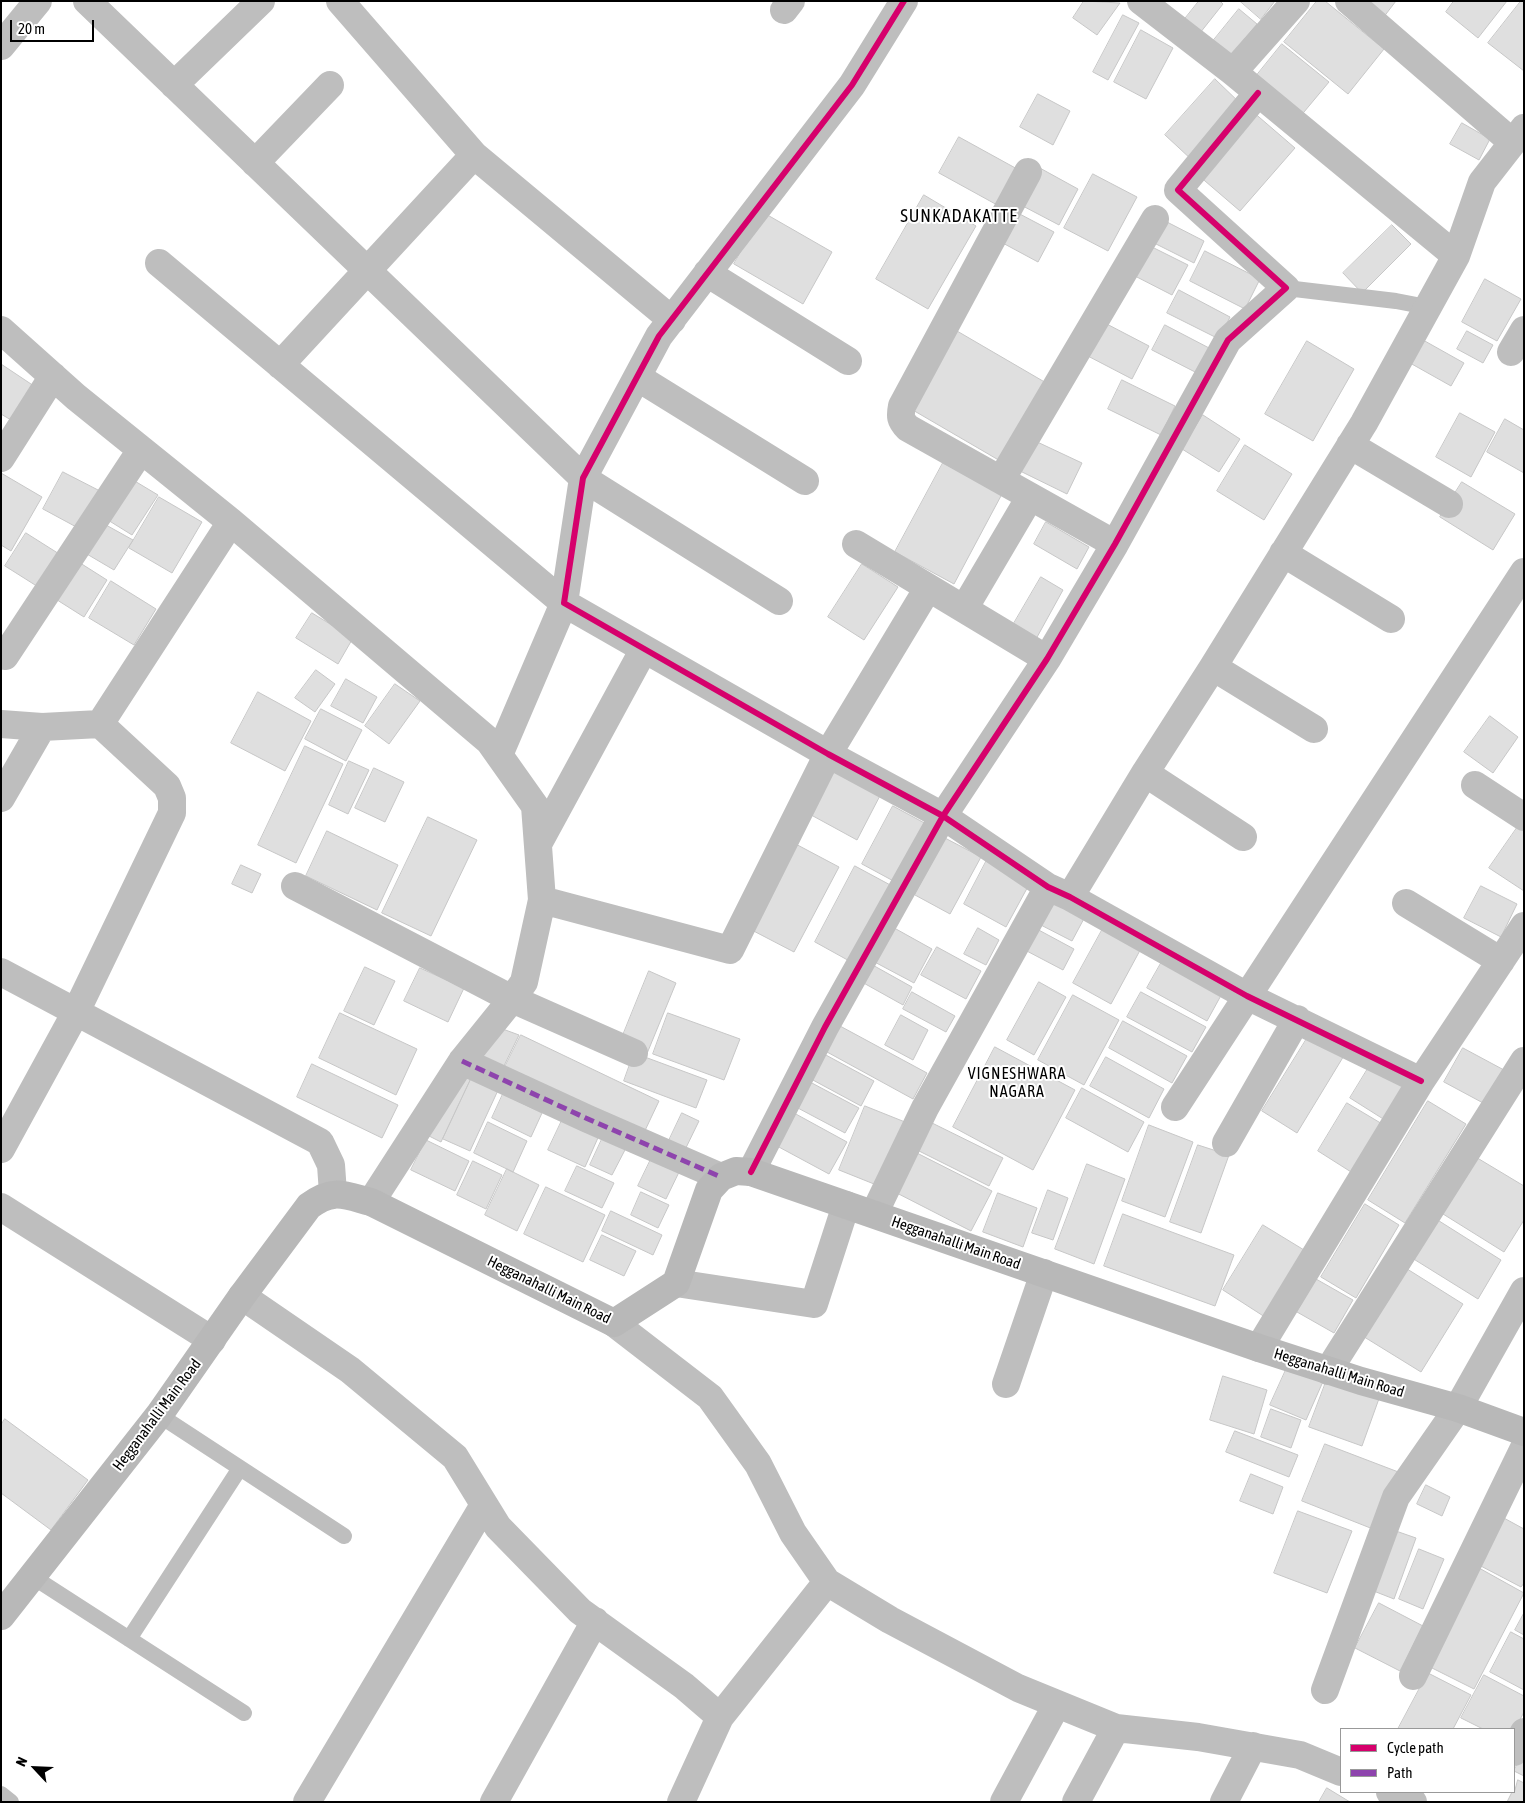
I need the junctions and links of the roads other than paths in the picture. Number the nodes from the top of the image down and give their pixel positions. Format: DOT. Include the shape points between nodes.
graph roads {
  1 [pos="38,1"];
  2 [pos="86,1"];
  3 [pos="261,1"];
  4 [pos="340,1"];
  5 [pos="904,1"];
  6 [pos="1142,1"];
  7 [pos="1296,1"];
  8 [pos="1349,1"];
  9 [pos="1,46"];
  10 [pos="1233,72"];
  11 [pos="174,85"];
  12 [pos="330,85"];
  13 [pos="1258,93"];
  14 [pos="1518,135"];
  15 [pos="474,155"];
  16 [pos="255,164"];
  17 [pos="1028,172"];
  18 [pos="1155,219"];
  19 [pos="1456,256"];
  20 [pos="159,263"];
  21 [pos="367,271"];
  22 [pos="708,273"];
  23 [pos="1286,288"];
  24 [pos="1427,306"];
  25 [pos="672,320"];
  26 [pos="1,330"];
  27 [pos="848,361"];
  28 [pos="280,365"];
  29 [pos="53,376"];
  30 [pos="637,377"];
  31 [pos="1350,445"];
  32 [pos="141,450"];
  33 [pos="1,458"];
  34 [pos="583,478"];
  35 [pos="805,480"];
  36 [pos="1001,480"];
  37 [pos="1030,497"];
  38 [pos="1449,504"];
  39 [pos="231,522"];
  40 [pos="856,544"];
  41 [pos="1115,544"];
  42 [pos="1283,553"];
  43 [pos="1524,572"];
  44 [pos="928,588"];
  45 [pos="779,600"];
  46 [pos="564,603"];
  47 [pos="964,609"];
  48 [pos="1391,619"];
  49 [pos="644,649"];
  50 [pos="4,656"];
  51 [pos="1047,659"];
  52 [pos="1213,667"];
  53 [pos="1,724"];
  54 [pos="100,724"];
  55 [pos="42,727"];
  56 [pos="1314,729"];
  57 [pos="828,754"];
  58 [pos="499,755"];
  59 [pos="1145,774"];
  60 [pos="1475,785"];
  61 [pos="1,798"];
  62 [pos="943,816"];
  63 [pos="1524,817"];
  64 [pos="1243,837"];
  65 [pos="538,844"];
  66 [pos="295,886"];
  67 [pos="1059,892"];
  68 [pos="542,900"];
  69 [pos="1406,903"];
  70 [pos="1524,926"];
  71 [pos="1500,961"];
  72 [pos="1,972"];
  73 [pos="1247,996"];
  74 [pos="512,999"];
  75 [pos="76,1012"];
  76 [pos="1297,1019"];
  77 [pos="634,1053"];
  78 [pos="462,1061"];
  79 [pos="1524,1061"];
  80 [pos="1421,1080"];
  81 [pos="1175,1107"];
  82 [pos="1226,1143"];
  83 [pos="1,1149"];
  84 [pos="750,1172"];
  85 [pos="721,1177"];
  86 [pos="333,1193"];
  87 [pos="372,1202"];
  88 [pos="846,1205"];
  89 [pos="1,1207"];
  90 [pos="874,1214"];
  91 [pos="1044,1273"];
  92 [pos="676,1283"];
  93 [pos="1524,1291"];
  94 [pos="242,1296"];
  95 [pos="614,1323"];
  96 [pos="212,1340"];
  97 [pos="1259,1348"];
  98 [pos="1328,1371"];
  99 [pos="1006,1384"];
  100 [pos="1458,1408"];
  101 [pos="159,1415"];
  102 [pos="1524,1432"];
  103 [pos="1524,1448"];
  104 [pos="240,1468"];
  105 [pos="484,1505"];
  106 [pos="344,1536"];
  107 [pos="33,1577"];
  108 [pos="827,1582"];
  109 [pos="1,1616"];
  110 [pos="595,1621"];
  111 [pos="129,1639"];
  112 [pos="1413,1676"];
  113 [pos="1325,1690"];
  114 [pos="1057,1704"];
  115 [pos="244,1713"];
  116 [pos="720,1717"];
  117 [pos="1116,1728"];
  118 [pos="1524,1732"];
  119 [pos="1253,1746"];
  120 [pos="1515,1750"];
  121 [pos="1340,1772"];
  122 [pos="1,1794"];
  123 [pos="11,1802"];
  124 [pos="307,1802"];
  125 [pos="494,1802"];
  126 [pos="681,1802"];
  127 [pos="1004,1802"];
  128 [pos="1076,1802"];
  129 [pos="1224,1802"];
  1 -- 9 [label="street"];
  2 -- 11 [label="street"];
  3 -- 11 [label="street"];
  4 -- 15 [label="street"];
  5 -- 22 [label="street" via="852,85"];
  6 -- 10 [label="street"];
  7 -- 10 [label="street"];
  8 -- 14 [label="street"];
  10 -- 13 [label="street"];
  11 -- 16 [label="street"];
  12 -- 16 [label="street"];
  13 -- 19 [label="street"];
  13 -- 23 [label="street" via="1178,190"];
  14 -- 19 [label="street" via="1482,182"];
  15 -- 21 [label="street"];
  15 -- 25 [label="street"];
  16 -- 21 [label="street"];
  17 -- 36 [label="street" via="900,415 908,428"];
  18 -- 36 [label="street"];
  19 -- 24 [label="street"];
  20 -- 28 [label="street"];
  21 -- 28 [label="street"];
  21 -- 34 [label="street"];
  22 -- 25 [label="street"];
  22 -- 27 [label="street"];
  23 -- 24 [label="lane"];
  23 -- 41 [label="street" via="1228,340"];
  24 -- 31 [label="street"];
  25 -- 30 [label="street" via="659,336"];
  26 -- 29 [label="street"];
  28 -- 46 [label="street"];
  29 -- 32 [label="street"];
  29 -- 33 [label="street"];
  30 -- 34 [label="street"];
  30 -- 35 [label="street"];
  31 -- 38 [label="street"];
  31 -- 42 [label="street"];
  32 -- 39 [label="street"];
  32 -- 50 [label="street"];
  34 -- 45 [label="street"];
  34 -- 46 [label="street"];
  36 -- 37 [label="street"];
  37 -- 41 [label="street"];
  37 -- 47 [label="street"];
  39 -- 54 [label="street"];
  39 -- 58 [label="street" via="490,741"];
  40 -- 44 [label="street"];
  41 -- 51 [label="street"];
  42 -- 48 [label="street"];
  42 -- 52 [label="street"];
  43 -- 73 [label="street"];
  44 -- 47 [label="street"];
  44 -- 57 [label="street"];
  46 -- 49 [label="street"];
  46 -- 58 [label="street"];
  47 -- 51 [label="street"];
  49 -- 57 [label="street"];
  49 -- 65 [label="street"];
  51 -- 62 [label="street"];
  52 -- 56 [label="street"];
  52 -- 59 [label="street"];
  53 -- 55 [label="street"];
  54 -- 55 [label="street"];
  54 -- 75 [label="street" via="167,786 172,798 172,813"];
  55 -- 61 [label="street"];
  57 -- 62 [label="street"];
  57 -- 68 [label="street" via="730,950"];
  58 -- 65 [label="street" via="535,806"];
  59 -- 64 [label="street"];
  59 -- 67 [label="street"];
  60 -- 63 [label="street"];
  62 -- 67 [label="street"];
  62 -- 84 [label="street" via="825,1027"];
  65 -- 68 [label="street"];
  66 -- 74 [label="street"];
  67 -- 73 [label="street"];
  67 -- 90 [label="street" via="925,1108"];
  68 -- 74 [label="street" via="524,982"];
  69 -- 71 [label="street"];
  70 -- 71 [label="street"];
  71 -- 80 [label="street"];
  72 -- 75 [label="street"];
  73 -- 76 [label="street"];
  73 -- 81 [label="street"];
  74 -- 77 [label="street"];
  74 -- 78 [label="street"];
  75 -- 83 [label="street"];
  75 -- 86 [label="street" via="320,1142 331,1165"];
  76 -- 80 [label="street"];
  76 -- 82 [label="street"];
  78 -- 85 [label="street"];
  78 -- 87 [label="street"];
  79 -- 98 [label="street"];
  80 -- 97 [label="street"];
  84 -- 85 [label="main road, Hegganahalli Main Road" via="736,1171"];
  84 -- 88 [label="main road, Hegganahalli Main Road"];
  85 -- 92 [label="main road" via="709,1190"];
  86 -- 87 [label="main road, Hegganahalli Main Road"];
  86 -- 94 [label="main road, Hegganahalli Main Road" via="309,1206"];
  87 -- 95 [label="main road, Hegganahalli Main Road"];
  88 -- 90 [label="main road, Hegganahalli Main Road"];
  88 -- 92 [label="street" via="814,1304"];
  89 -- 96 [label="street"];
  90 -- 91 [label="main road, Hegganahalli Main Road"];
  91 -- 97 [label="main road, Hegganahalli Main Road"];
  91 -- 99 [label="street"];
  92 -- 95 [label="main road, Hegganahalli Main Road"];
  93 -- 100 [label="street"];
  94 -- 96 [label="main road, Hegganahalli Main Road"];
  94 -- 105 [label="street" via="350,1370 455,1457"];
  95 -- 108 [label="street" via="710,1397 758,1464 793,1532"];
  96 -- 101 [label="main road, Hegganahalli Main Road"];
  97 -- 98 [label="main road, Hegganahalli Main Road"];
  98 -- 100 [label="main road, Hegganahalli Main Road"];
  100 -- 102 [label="main road, Hegganahalli Main Road"];
  100 -- 113 [label="street" via="1396,1497"];
  101 -- 104 [label="lane"];
  101 -- 107 [label="main road, Hegganahalli Main Road"];
  103 -- 112 [label="street"];
  104 -- 106 [label="lane"];
  104 -- 111 [label="lane"];
  105 -- 110 [label="street" via="498,1528 580,1611"];
  105 -- 124 [label="street"];
  107 -- 109 [label="main road, Hegganahalli Main Road"];
  107 -- 111 [label="lane"];
  108 -- 114 [label="street" via="890,1620 1018,1688"];
  108 -- 116 [label="street"];
  110 -- 116 [label="street" via="684,1686"];
  110 -- 125 [label="street"];
  111 -- 115 [label="lane"];
  114 -- 117 [label="street"];
  114 -- 127 [label="street"];
  116 -- 126 [label="street"];
  117 -- 119 [label="street"];
  117 -- 128 [label="street"];
  118 -- 120 [label="street"];
  119 -- 121 [label="street" via="1300,1755"];
  119 -- 129 [label="street"];
  122 -- 123 [label="lane"];
}
